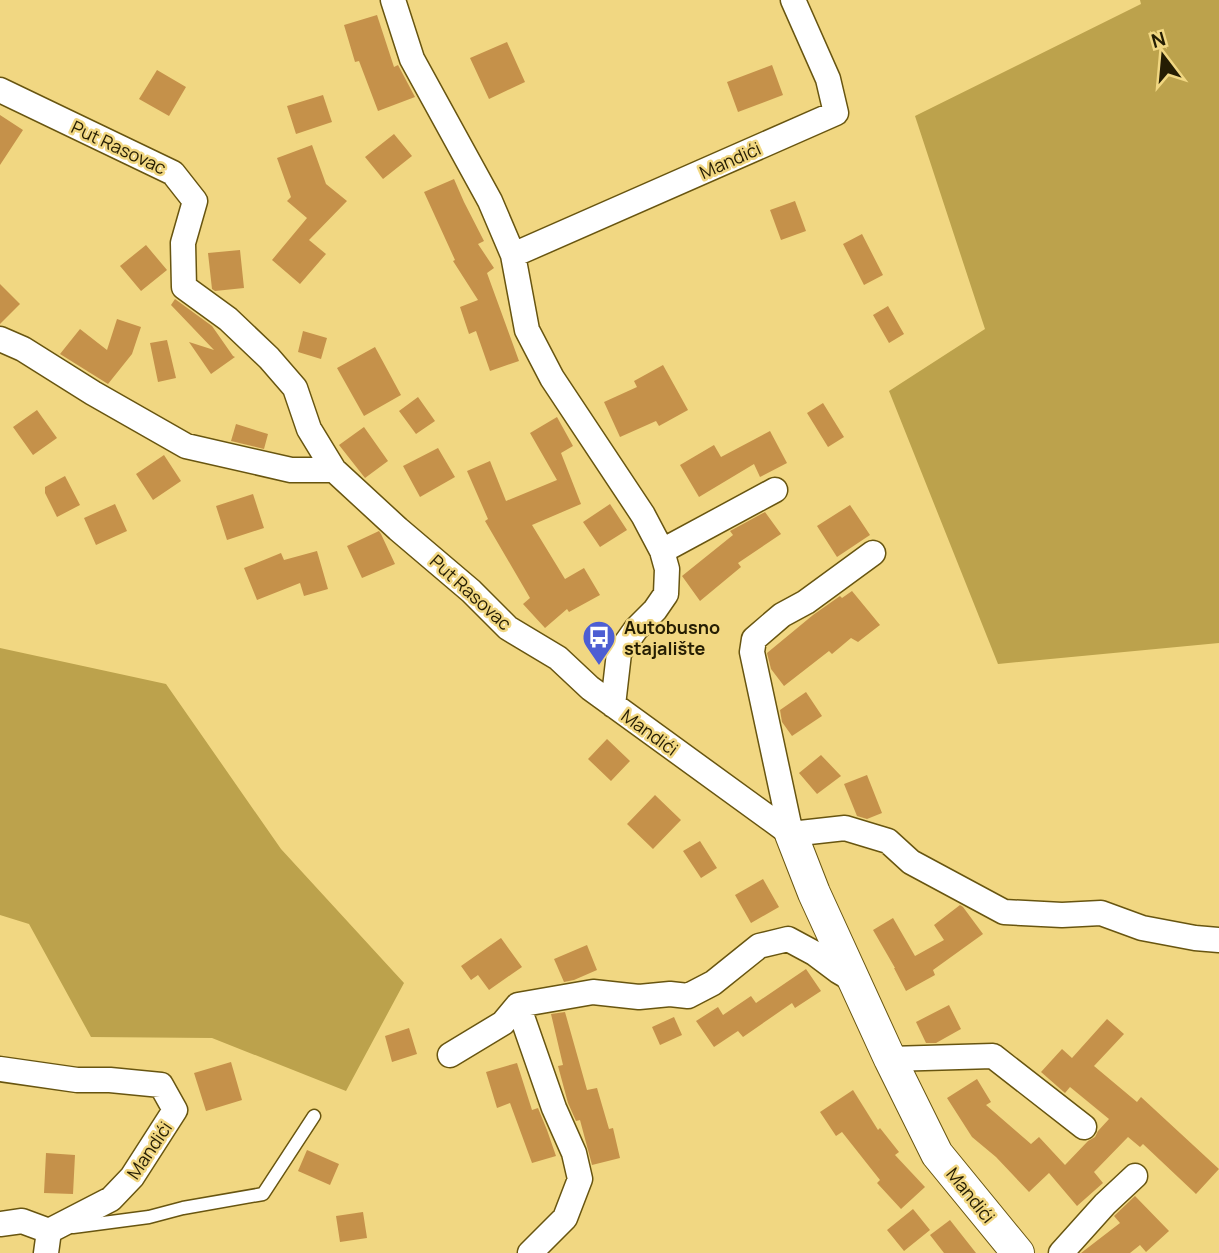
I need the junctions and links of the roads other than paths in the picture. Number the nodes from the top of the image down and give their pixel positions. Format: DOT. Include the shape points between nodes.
graph roads {
  1 [pos="393,0"];
  2 [pos="793,0"];
  3 [pos="0,90"];
  4 [pos="513,255"];
  5 [pos="0,339"];
  6 [pos="334,470"];
  7 [pos="775,491"];
  8 [pos="662,551"];
  9 [pos="873,553"];
  10 [pos="613,705"];
  11 [pos="791,834"];
  12 [pos="1219,940"];
  13 [pos="855,981"];
  14 [pos="518,1005"];
  15 [pos="450,1055"];
  16 [pos="890,1059"];
  17 [pos="0,1069"];
  18 [pos="314,1116"];
  19 [pos="1084,1126"];
  20 [pos="1135,1177"];
  21 [pos="0,1224"];
  22 [pos="47,1242"];
  23 [pos="530,1253"];
  24 [pos="1018,1253"];
  25 [pos="1061,1253"];
  1 -- 4 [label="street, Mandići" via="412,59 490,201"];
  2 -- 4 [label="street, Mandići" via="828,79 836,113"];
  3 -- 6 [label="street, Put Rasovac" via="173,173 195,201 183,243 184,287 228,319 295,388 309,429"];
  4 -- 8 [label="street, Mandići" via="527,330 552,378"];
  5 -- 6 [label="street" via="186,446 291,470"];
  6 -- 10 [label="street, Put Rasovac" via="508,628 558,657"];
  7 -- 8 [label="street"];
  8 -- 10 [label="street, Mandići" via="666,594 619,653"];
  9 -- 11 [label="street, Mandići" via="782,614 754,639 752,652"];
  10 -- 11 [label="street, Mandići"];
  11 -- 12 [label="street" via="845,828 888,841 911,862 1004,912 1101,913 1142,928"];
  11 -- 13 [label="street, Mandići"];
  13 -- 14 [label="street" via="788,939 759,946 713,983 688,996 593,992"];
  13 -- 16 [label="street, Mandići"];
  14 -- 15 [label="street" via="503,1023"];
  14 -- 23 [label="street" via="580,1179 565,1218"];
  16 -- 19 [label="street" via="993,1056"];
  16 -- 24 [label="street, Mandići" via="937,1154"];
  17 -- 22 [label="street, Mandići" via="161,1085 175,1110 132,1177 111,1199"];
  18 -- 22 [label="lane" via="263,1194 183,1208"];
  20 -- 25 [label="street"];
  21 -- 22 [label="street" via="22,1222"];
}
